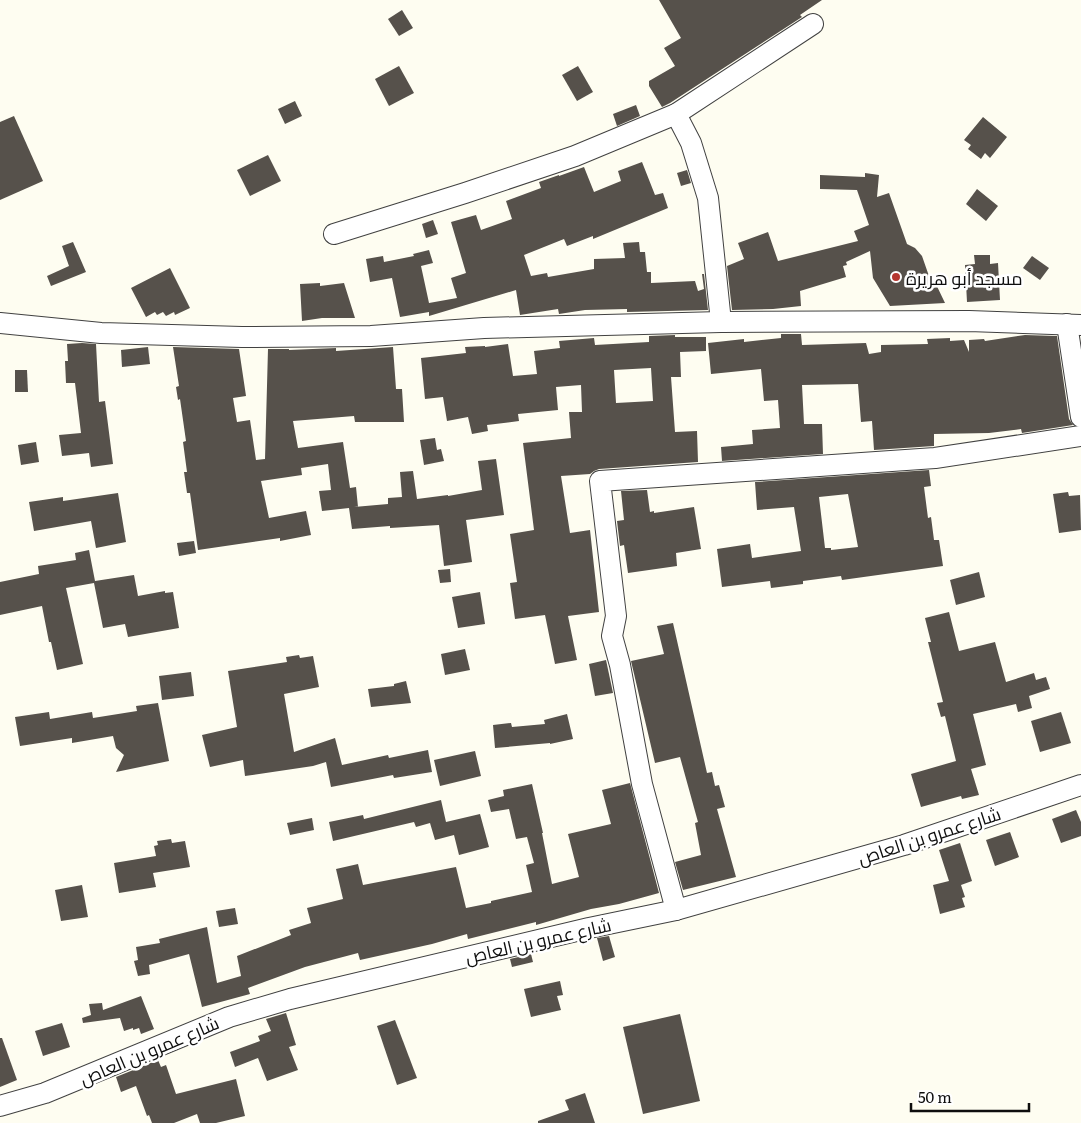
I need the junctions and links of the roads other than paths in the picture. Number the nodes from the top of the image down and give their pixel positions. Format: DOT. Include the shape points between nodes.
graph roads {
  1 [pos="813,24"];
  2 [pos="676,114"];
  3 [pos="334,234"];
  4 [pos="0,322"];
  5 [pos="721,322"];
  6 [pos="1074,324"];
  7 [pos="1081,417"];
  8 [pos="1081,436"];
  9 [pos="1081,785"];
  10 [pos="676,910"];
  11 [pos="0,1106"];
  1 -- 2 [label="street"];
  2 -- 3 [label="street" via="574,156"];
  2 -- 5 [label="street" via="691,143 708,198"];
  4 -- 5 [label="street" via="101,332 242,337 371,336 484,328"];
  5 -- 6 [label="street"];
  6 -- 7 [label="street"];
  8 -- 10 [label="street" via="935,458 600,481 616,616 612,636 642,784"];
  9 -- 10 [label="street, شارع عمرو بن العاص" via="904,845"];
  10 -- 11 [label="street, شارع عمرو بن العاص" via="281,1001 229,1017 45,1093"];
}
